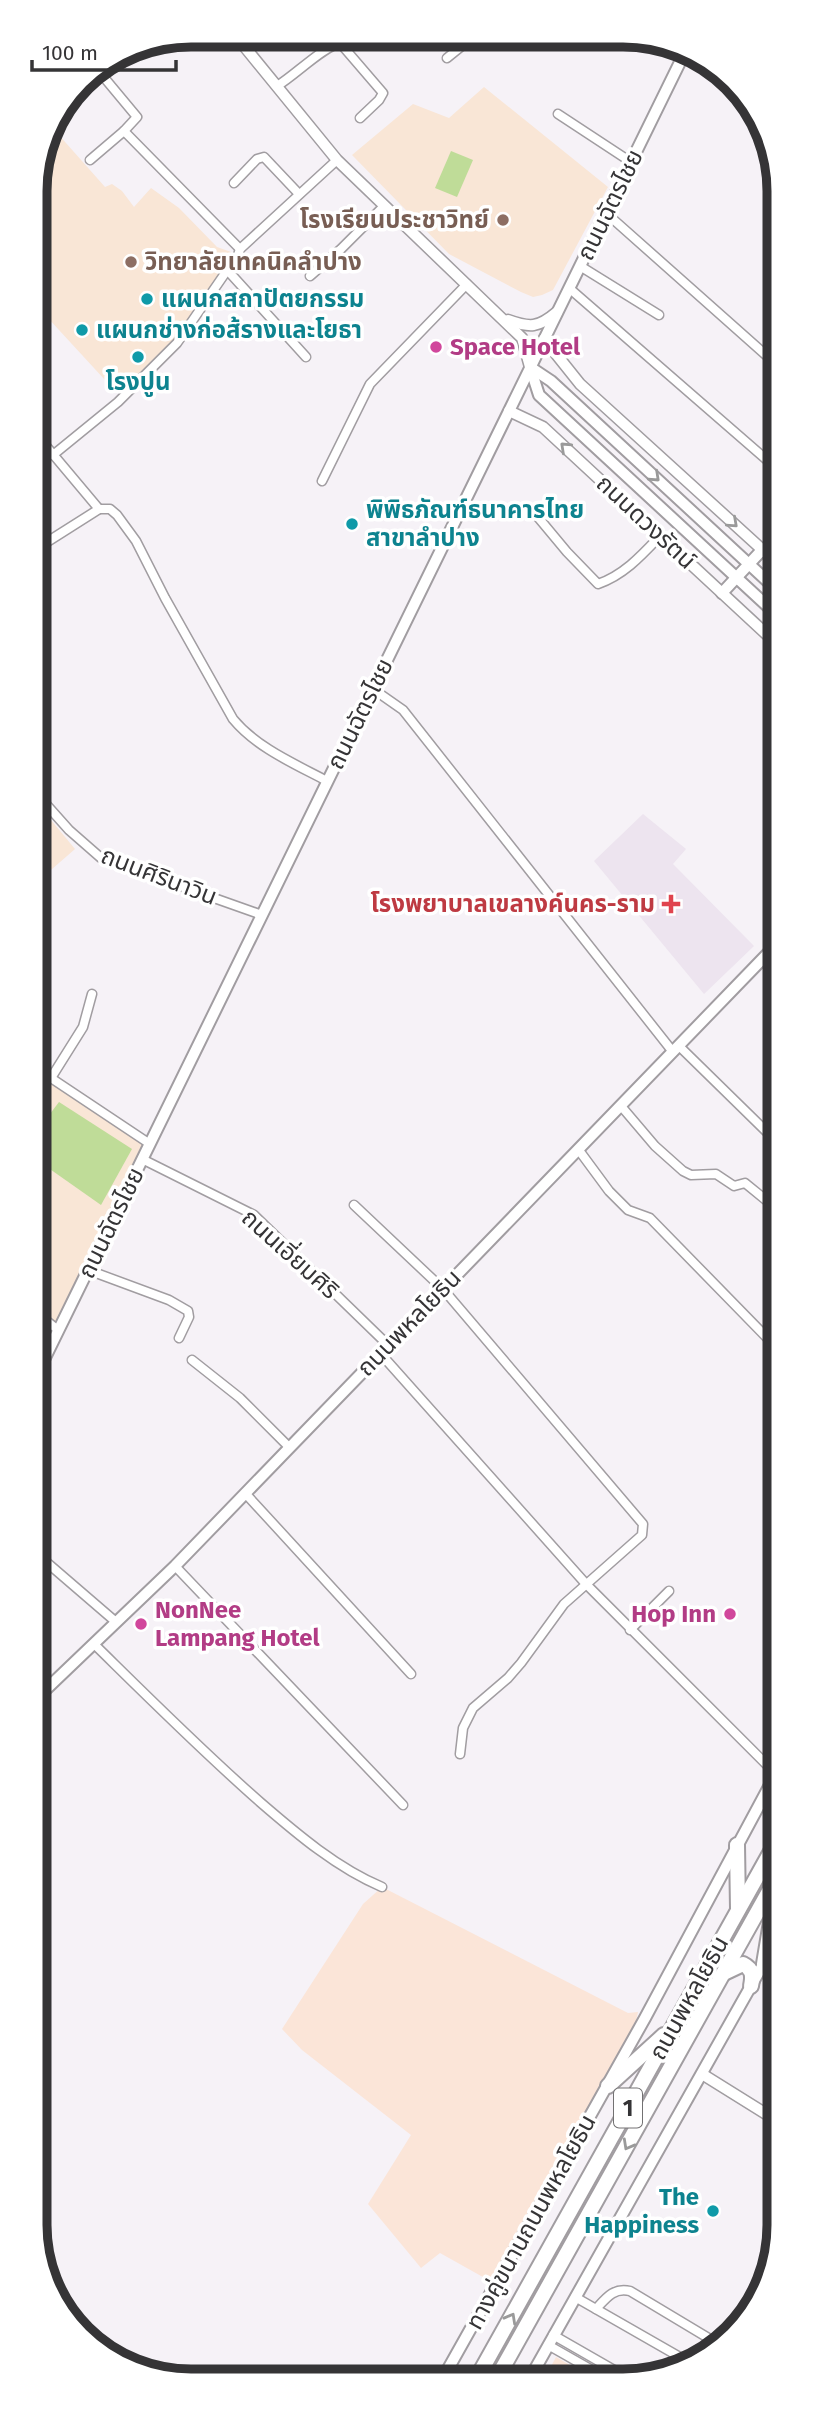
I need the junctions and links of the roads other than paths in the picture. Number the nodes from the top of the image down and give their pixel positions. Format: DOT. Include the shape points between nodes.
graph roads {
  1 [pos="460,47"];
  2 [pos="246,48"];
  3 [pos="329,48"];
  4 [pos="344,48"];
  5 [pos="447,58"];
  6 [pos="681,60"];
  7 [pos="104,77"];
  8 [pos="277,86"];
  9 [pos="558,114"];
  10 [pos="360,118"];
  11 [pos="124,131"];
  12 [pos="90,160"];
  13 [pos="337,160"];
  14 [pos="631,162"];
  15 [pos="234,183"];
  16 [pos="299,194"];
  17 [pos="384,206"];
  18 [pos="606,213"];
  19 [pos="240,249"];
  20 [pos="580,266"];
  21 [pos="228,269"];
  22 [pos="310,276"];
  23 [pos="467,284"];
  24 [pos="569,288"];
  25 [pos="558,311"];
  26 [pos="659,315"];
  27 [pos="504,318"];
  28 [pos="544,339"];
  29 [pos="767,356"];
  30 [pos="306,357"];
  31 [pos="530,367"];
  32 [pos="509,411"];
  33 [pos="48,449"];
  34 [pos="53,455"];
  35 [pos="767,460"];
  36 [pos="322,481"];
  37 [pos="99,509"];
  38 [pos="532,510"];
  39 [pos="660,536"];
  40 [pos="48,542"];
  41 [pos="762,550"];
  42 [pos="767,554"];
  43 [pos="749,564"];
  44 [pos="736,578"];
  45 [pos="767,581"];
  46 [pos="722,593"];
  47 [pos="767,606"];
  48 [pos="767,635"];
  49 [pos="373,689"];
  50 [pos="327,781"];
  51 [pos="48,806"];
  52 [pos="262,915"];
  53 [pos="767,955"];
  54 [pos="92,994"];
  55 [pos="676,1049"];
  56 [pos="48,1076"];
  57 [pos="51,1078"];
  58 [pos="621,1106"];
  59 [pos="767,1132"];
  60 [pos="150,1144"];
  61 [pos="578,1149"];
  62 [pos="142,1159"];
  63 [pos="767,1201"];
  64 [pos="354,1205"];
  65 [pos="88,1270"];
  66 [pos="443,1289"];
  67 [pos="47,1321"];
  68 [pos="58,1330"];
  69 [pos="766,1337"];
  70 [pos="179,1338"];
  71 [pos="384,1349"];
  72 [pos="47,1352"];
  73 [pos="192,1360"];
  74 [pos="289,1447"];
  75 [pos="245,1493"];
  76 [pos="47,1563"];
  77 [pos="175,1566"];
  78 [pos="586,1584"];
  79 [pos="669,1591"];
  80 [pos="116,1622"];
  81 [pos="630,1630"];
  82 [pos="94,1644"];
  83 [pos="411,1674"];
  84 [pos="47,1688"];
  85 [pos="460,1754"];
  86 [pos="766,1763"];
  87 [pos="766,1793"];
  88 [pos="403,1805"];
  89 [pos="734,1850"];
  90 [pos="766,1860"];
  91 [pos="382,1887"];
  92 [pos="766,1898"];
  93 [pos="738,1910"];
  94 [pos="766,1951"];
  95 [pos="766,1960"];
  96 [pos="764,1964"];
  97 [pos="724,1973"];
  98 [pos="751,1986"];
  99 [pos="673,2028"];
  100 [pos="702,2074"];
  101 [pos="608,2086"];
  102 [pos="766,2114"];
  103 [pos="575,2297"];
  104 [pos="596,2309"];
  105 [pos="710,2339"];
  106 [pos="550,2340"];
  107 [pos="679,2357"];
  108 [pos="448,2369"];
  109 [pos="482,2369"];
  110 [pos="502,2369"];
  111 [pos="535,2369"];
  112 [pos="593,2369"];
  113 [pos="610,2369"];
  1 -- 5 [label="street"];
  2 -- 8 [label="street"];
  3 -- 8 [label="street"];
  4 -- 10 [label="street" via="383,93"];
  6 -- 14 [label="main road, ถนนฉัตรไชย"];
  7 -- 11 [label="street" via="137,117"];
  8 -- 13 [label="street"];
  9 -- 14 [label="street"];
  11 -- 12 [label="street"];
  11 -- 19 [label="street"];
  13 -- 16 [label="street"];
  13 -- 17 [label="street"];
  14 -- 18 [label="main road, ถนนฉัตรไชย"];
  15 -- 16 [label="street" via="264,157"];
  16 -- 19 [label="street"];
  17 -- 22 [label="street"];
  17 -- 23 [label="street"];
  18 -- 20 [label="main road, ถนนฉัตรไชย"];
  18 -- 29 [label="street"];
  19 -- 21 [label="street"];
  20 -- 24 [label="main road, ถนนฉัตรไชย"];
  20 -- 26 [label="street"];
  21 -- 30 [label="street"];
  21 -- 34 [label="street" via="177,343 118,402"];
  23 -- 27 [label="street"];
  23 -- 36 [label="street" via="370,384"];
  24 -- 25 [label="main road, ถนนฉัตรไชย"];
  24 -- 35 [label="street"];
  25 -- 27 [label="street" via="527,327"];
  25 -- 28 [label="main road, ถนนฉัตรไชย"];
  27 -- 31 [label="street" via="522,338"];
  28 -- 31 [label="main road, ถนนฉัตรไชย"];
  28 -- 41 [label="street, one-way" via="580,384"];
  31 -- 32 [label="main road, ถนนฉัตรไชย"];
  31 -- 43 [label="main road, one-way" via="551,381"];
  31 -- 44 [label="main road" via="539,395"];
  39 -- 32 [label="street, ถนนดวงรัตน์, one-way" via="544,427"];
  32 -- 49 [label="main road, ถนนฉัตรไชย"];
  33 -- 34 [label="street"];
  34 -- 37 [label="street"];
  37 -- 40 [label="street"];
  37 -- 50 [label="street" via="110,509 136,541 241,729"];
  38 -- 39 [label="street" via="598,584 618,575"];
  39 -- 46 [label="street, ถนนดวงรัตน์"];
  41 -- 42 [label="street"];
  41 -- 43 [label="main road"];
  43 -- 44 [label="main road"];
  43 -- 45 [label="main road"];
  44 -- 46 [label="main road"];
  44 -- 47 [label="main road"];
  46 -- 48 [label="street, ถนนดวงรัตน์"];
  49 -- 50 [label="main road, ถนนฉัตรไชย"];
  49 -- 55 [label="street" via="403,710"];
  50 -- 52 [label="main road, ถนนฉัตรไชย"];
  51 -- 52 [label="street, ถนนศิรินาวิน" via="101,858"];
  52 -- 60 [label="main road, ถนนฉัตรไชย"];
  53 -- 55 [label="main road, ถนนพหลโยธิน"];
  54 -- 57 [label="street" via="83,1027"];
  55 -- 58 [label="main road, ถนนพหลโยธิน"];
  55 -- 59 [label="street"];
  56 -- 57 [label="street"];
  57 -- 60 [label="street"];
  58 -- 61 [label="main road, ถนนพหลโยธิน"];
  58 -- 63 [label="street" via="683,1171 716,1174 734,1186 745,1183"];
  60 -- 62 [label="main road, ถนนฉัตรไชย"];
  61 -- 66 [label="main road, ถนนพหลโยธิน"];
  61 -- 69 [label="street" via="628,1210 650,1218"];
  62 -- 65 [label="main road, ถนนฉัตรไชย"];
  62 -- 71 [label="street, ถนนเอี่ยมศิริ" via="254,1215"];
  64 -- 66 [label="street"];
  65 -- 68 [label="main road, ถนนฉัตรไชย"];
  65 -- 70 [label="street" via="188,1311"];
  66 -- 71 [label="main road, ถนนพหลโยธิน"];
  66 -- 78 [label="street" via="643,1524 642,1535"];
  67 -- 68 [label="street"];
  68 -- 72 [label="main road, ถนนฉัตรไชย"];
  71 -- 74 [label="main road, ถนนพหลโยธิน"];
  71 -- 78 [label="street, ถนนเอี่ยมศิริ"];
  73 -- 74 [label="street" via="240,1398"];
  74 -- 75 [label="main road, ถนนพหลโยธิน"];
  75 -- 77 [label="main road, ถนนพหลโยธิน"];
  75 -- 83 [label="street"];
  76 -- 80 [label="street"];
  77 -- 80 [label="main road, ถนนพหลโยธิน"];
  77 -- 88 [label="street"];
  78 -- 81 [label="street, ถนนเอี่ยมศิริ"];
  78 -- 85 [label="street" via="564,1604 508,1678 473,1708 463,1728"];
  79 -- 81 [label="street"];
  80 -- 82 [label="main road, ถนนพหลโยธิน"];
  81 -- 86 [label="street, ถนนเอี่ยมศิริ"];
  82 -- 84 [label="main road, ถนนพหลโยธิน"];
  82 -- 91 [label="street" via="219,1766 282,1820 344,1866"];
  87 -- 89 [label="main road, ทางคู่ขนานถนนพหลโยธิน / 1"];
  89 -- 93 [label="highway"];
  89 -- 101 [label="main road, ทางคู่ขนานถนนพหลโยธิน / 1"];
  90 -- 93 [label="highway, ถนนพหลโยธิน / 1"];
  92 -- 97 [label="highway, ถนนพหลโยธิน / 1"];
  93 -- 99 [label="highway, ถนนพหลโยธิน / 1"];
  94 -- 96 [label="highway"];
  95 -- 96 [label="main road, 1"];
  96 -- 98 [label="main road, 1"];
  97 -- 98 [label="highway" via="743,1965 751,1970"];
  97 -- 110 [label="highway, ถนนพหลโยธิน / 1, one-way"];
  98 -- 100 [label="main road, 1"];
  99 -- 101 [label="highway"];
  109 -- 99 [label="highway, ถนนพหลโยธิน / 1, one-way"];
  100 -- 102 [label="street"];
  100 -- 103 [label="main road, 1"];
  101 -- 108 [label="main road, ทางคู่ขนานถนนพหลโยธิน / 1"];
  103 -- 104 [label="street"];
  103 -- 106 [label="main road, 1"];
  104 -- 105 [label="street" via="617,2290 630,2291"];
  104 -- 107 [label="street"];
  106 -- 111 [label="main road, 1"];
  106 -- 112 [label="street"];
  106 -- 113 [label="street"];
}
